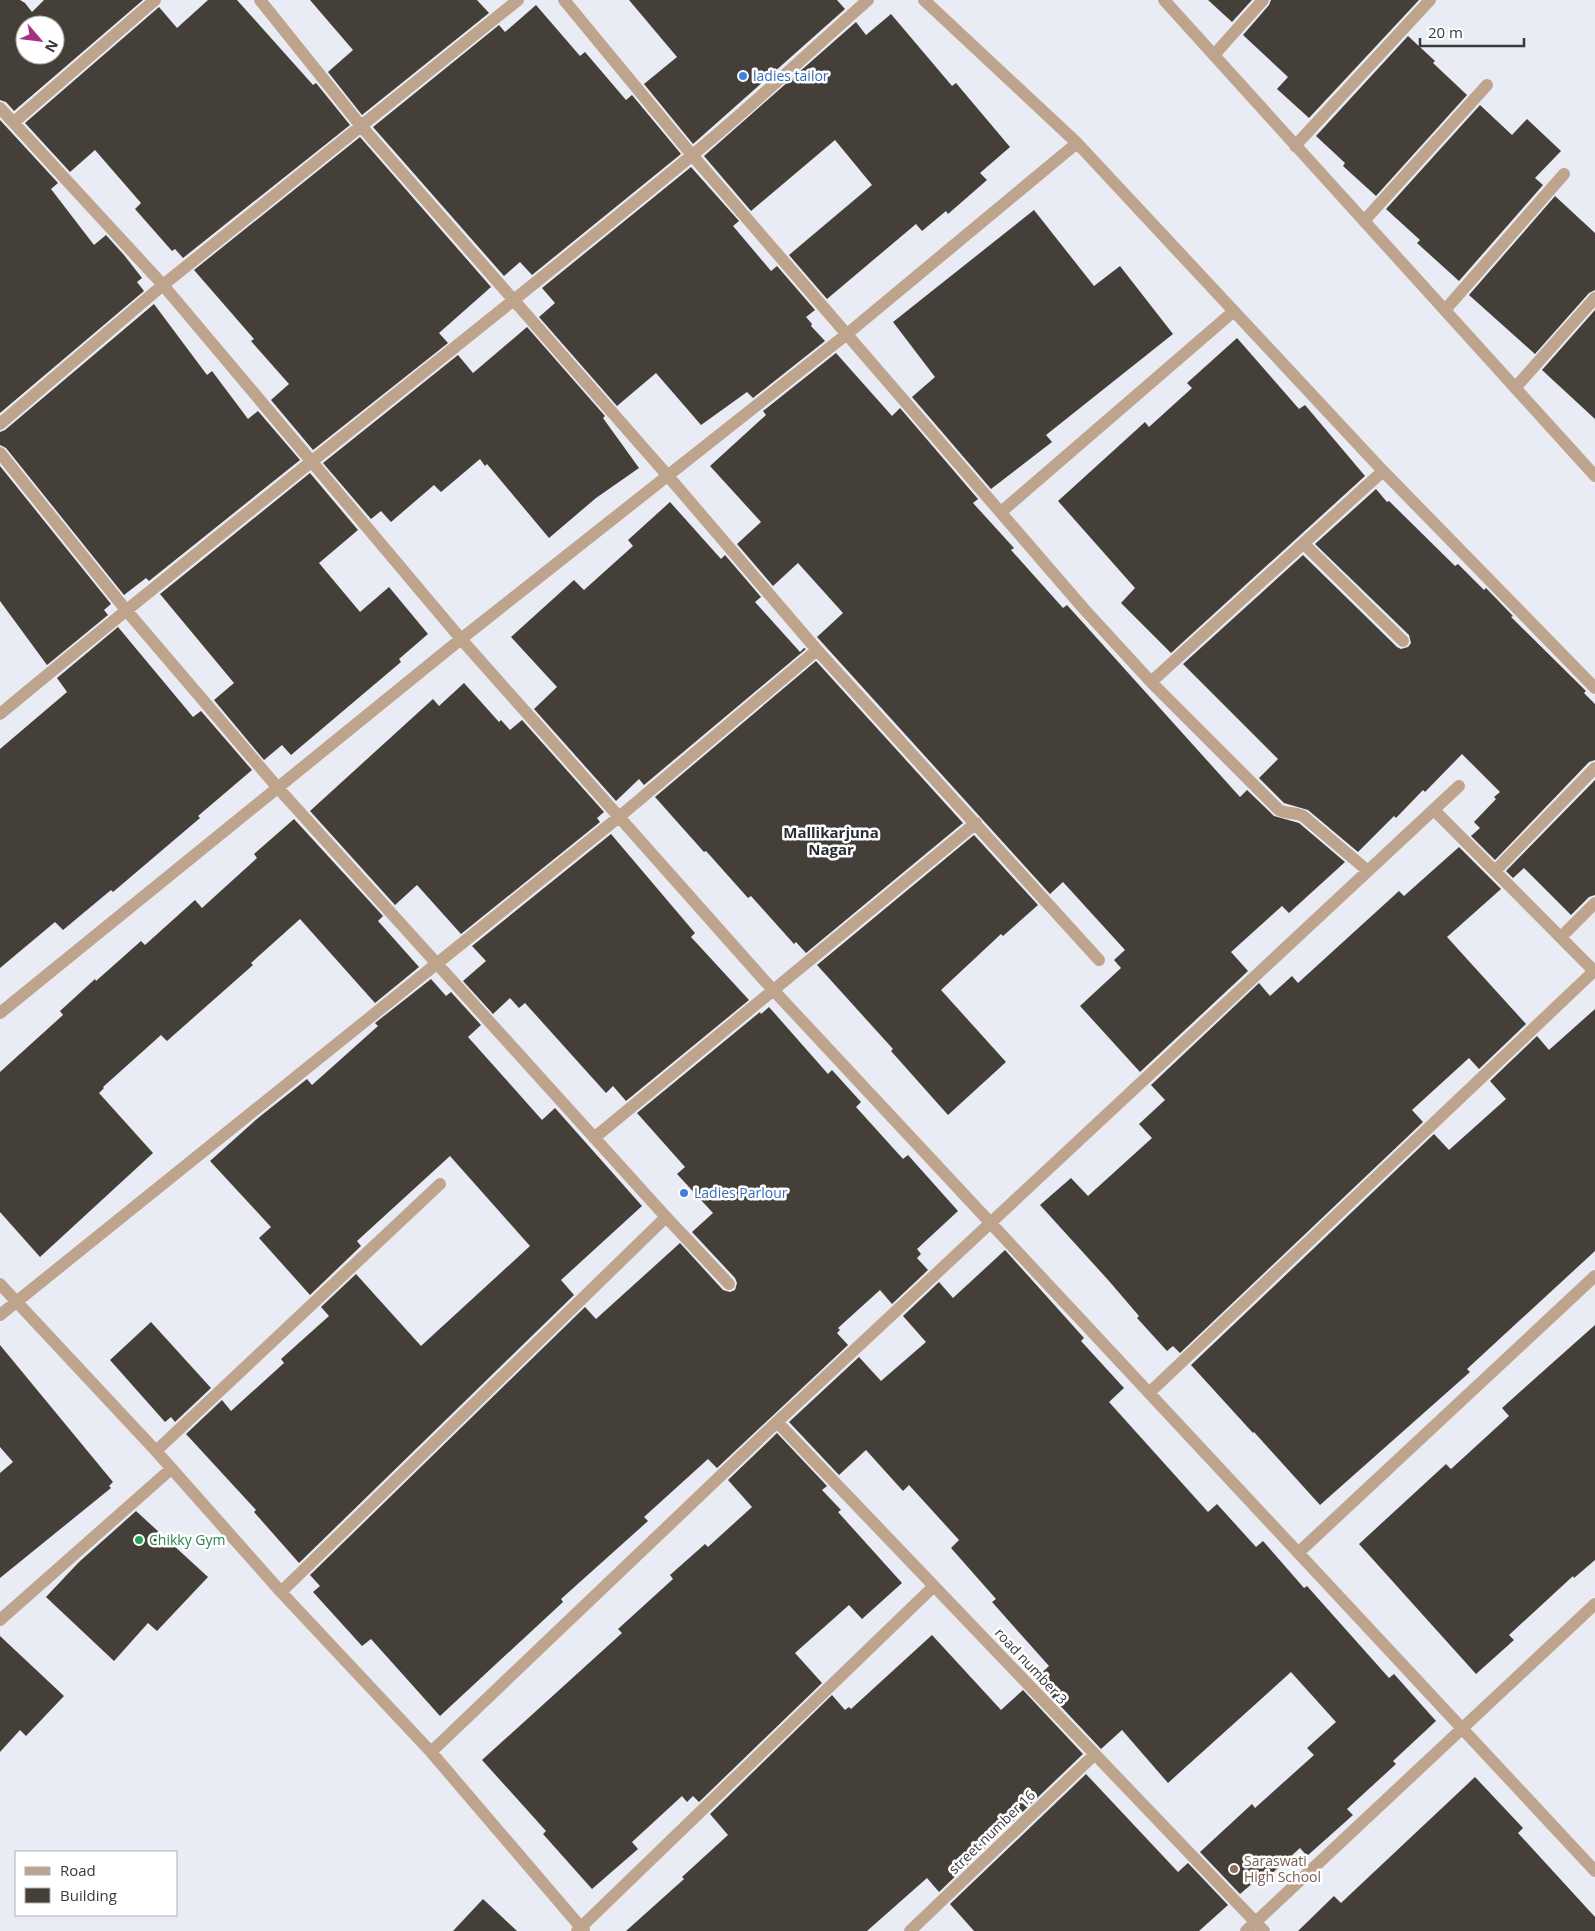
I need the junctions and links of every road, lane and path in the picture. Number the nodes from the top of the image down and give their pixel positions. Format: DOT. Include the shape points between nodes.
graph roads {
  1 [pos="155,0"];
  2 [pos="260,0"];
  3 [pos="518,0"];
  4 [pos="564,0"];
  5 [pos="868,0"];
  6 [pos="924,0"];
  7 [pos="1164,0"];
  8 [pos="1263,0"];
  9 [pos="1430,0"];
  10 [pos="1214,56"];
  11 [pos="1487,85"];
  12 [pos="0,108"];
  13 [pos="14,122"];
  14 [pos="361,126"];
  15 [pos="1077,143"];
  16 [pos="1295,146"];
  17 [pos="692,155"];
  18 [pos="1564,174"];
  19 [pos="1364,221"];
  20 [pos="163,286"];
  21 [pos="1595,298"];
  22 [pos="514,299"];
  23 [pos="1445,310"];
  24 [pos="1234,311"];
  25 [pos="847,334"];
  26 [pos="1514,388"];
  27 [pos="0,424"];
  28 [pos="0,453"];
  29 [pos="312,462"];
  30 [pos="1593,468"];
  31 [pos="1383,471"];
  32 [pos="668,476"];
  33 [pos="1001,512"];
  34 [pos="1304,544"];
  35 [pos="126,610"];
  36 [pos="461,639"];
  37 [pos="1403,640"];
  38 [pos="817,650"];
  39 [pos="1151,682"];
  40 [pos="1595,688"];
  41 [pos="0,714"];
  42 [pos="1595,768"];
  43 [pos="1459,786"];
  44 [pos="278,788"];
  45 [pos="1434,810"];
  46 [pos="618,817"];
  47 [pos="976,823"];
  48 [pos="1368,871"];
  49 [pos="1495,871"];
  50 [pos="1595,903"];
  51 [pos="1561,938"];
  52 [pos="1099,960"];
  53 [pos="436,963"];
  54 [pos="1594,971"];
  55 [pos="774,991"];
  56 [pos="0,1013"];
  57 [pos="594,1138"];
  58 [pos="440,1184"];
  59 [pos="666,1217"];
  60 [pos="990,1224"];
  61 [pos="1595,1276"];
  62 [pos="0,1284"];
  63 [pos="729,1284"];
  64 [pos="15,1301"];
  65 [pos="0,1315"];
  66 [pos="1149,1393"];
  67 [pos="778,1422"];
  68 [pos="156,1451"];
  69 [pos="171,1469"];
  70 [pos="1298,1553"];
  71 [pos="934,1586"];
  72 [pos="281,1592"];
  73 [pos="1595,1604"];
  74 [pos="0,1620"];
  75 [pos="1462,1728"];
  76 [pos="431,1752"];
  77 [pos="1094,1755"];
  78 [pos="1595,1871"];
  79 [pos="1260,1926"];
  80 [pos="581,1930"];
  81 [pos="910,1931"];
  82 [pos="1246,1931"];
  1 -- 13 [label="street"];
  2 -- 14 [label="street"];
  3 -- 14 [label="street"];
  4 -- 17 [label="street"];
  5 -- 17 [label="street"];
  6 -- 15 [label="street"];
  7 -- 10 [label="street"];
  8 -- 10 [label="street"];
  9 -- 16 [label="street"];
  10 -- 16 [label="street"];
  11 -- 19 [label="street"];
  12 -- 13 [label="street"];
  13 -- 20 [label="street"];
  14 -- 20 [label="street"];
  14 -- 22 [label="street"];
  15 -- 24 [label="street"];
  15 -- 25 [label="street"];
  16 -- 19 [label="street"];
  17 -- 22 [label="street"];
  17 -- 25 [label="street"];
  18 -- 23 [label="street"];
  19 -- 23 [label="street"];
  20 -- 27 [label="street"];
  20 -- 29 [label="street"];
  21 -- 26 [label="street"];
  22 -- 29 [label="street"];
  22 -- 32 [label="street"];
  23 -- 26 [label="street"];
  24 -- 31 [label="street"];
  24 -- 33 [label="street"];
  25 -- 32 [label="street"];
  25 -- 33 [label="street"];
  26 -- 30 [label="street"];
  28 -- 35 [label="street"];
  29 -- 35 [label="street"];
  29 -- 36 [label="street"];
  31 -- 34 [label="street"];
  31 -- 40 [label="street"];
  32 -- 36 [label="street"];
  32 -- 38 [label="street"];
  33 -- 39 [label="street"];
  34 -- 37 [label="street"];
  34 -- 39 [label="street"];
  35 -- 41 [label="street"];
  35 -- 44 [label="street"];
  36 -- 44 [label="street"];
  36 -- 46 [label="street"];
  38 -- 46 [label="street"];
  38 -- 47 [label="street"];
  39 -- 48 [label="street" via="1279,810 1303,816"];
  42 -- 49 [label="street"];
  43 -- 45 [label="street"];
  44 -- 53 [label="street"];
  44 -- 56 [label="street"];
  45 -- 48 [label="street"];
  45 -- 49 [label="street"];
  46 -- 53 [label="street"];
  46 -- 55 [label="street"];
  47 -- 52 [label="street"];
  47 -- 55 [label="street"];
  48 -- 60 [label="street"];
  49 -- 51 [label="street"];
  50 -- 51 [label="street"];
  51 -- 54 [label="street"];
  53 -- 57 [label="street"];
  53 -- 64 [label="street"];
  54 -- 66 [label="street"];
  55 -- 57 [label="street"];
  55 -- 60 [label="street"];
  57 -- 59 [label="street"];
  58 -- 68 [label="street"];
  59 -- 63 [label="street"];
  59 -- 72 [label="street"];
  60 -- 66 [label="street"];
  60 -- 67 [label="street"];
  61 -- 70 [label="street"];
  62 -- 64 [label="street"];
  64 -- 65 [label="street"];
  64 -- 68 [label="street"];
  66 -- 70 [label="street"];
  67 -- 71 [label="street, road number 3"];
  67 -- 76 [label="street"];
  68 -- 69 [label="street"];
  69 -- 72 [label="street"];
  69 -- 74 [label="street"];
  70 -- 75 [label="street"];
  71 -- 77 [label="street, road number 3"];
  71 -- 80 [label="street"];
  72 -- 76 [label="street"];
  73 -- 75 [label="street"];
  75 -- 78 [label="street"];
  75 -- 79 [label="street"];
  76 -- 80 [label="street"];
  77 -- 79 [label="street, road number 3"];
  77 -- 81 [label="street, street number 16"];
  79 -- 82 [label="street"];
}
